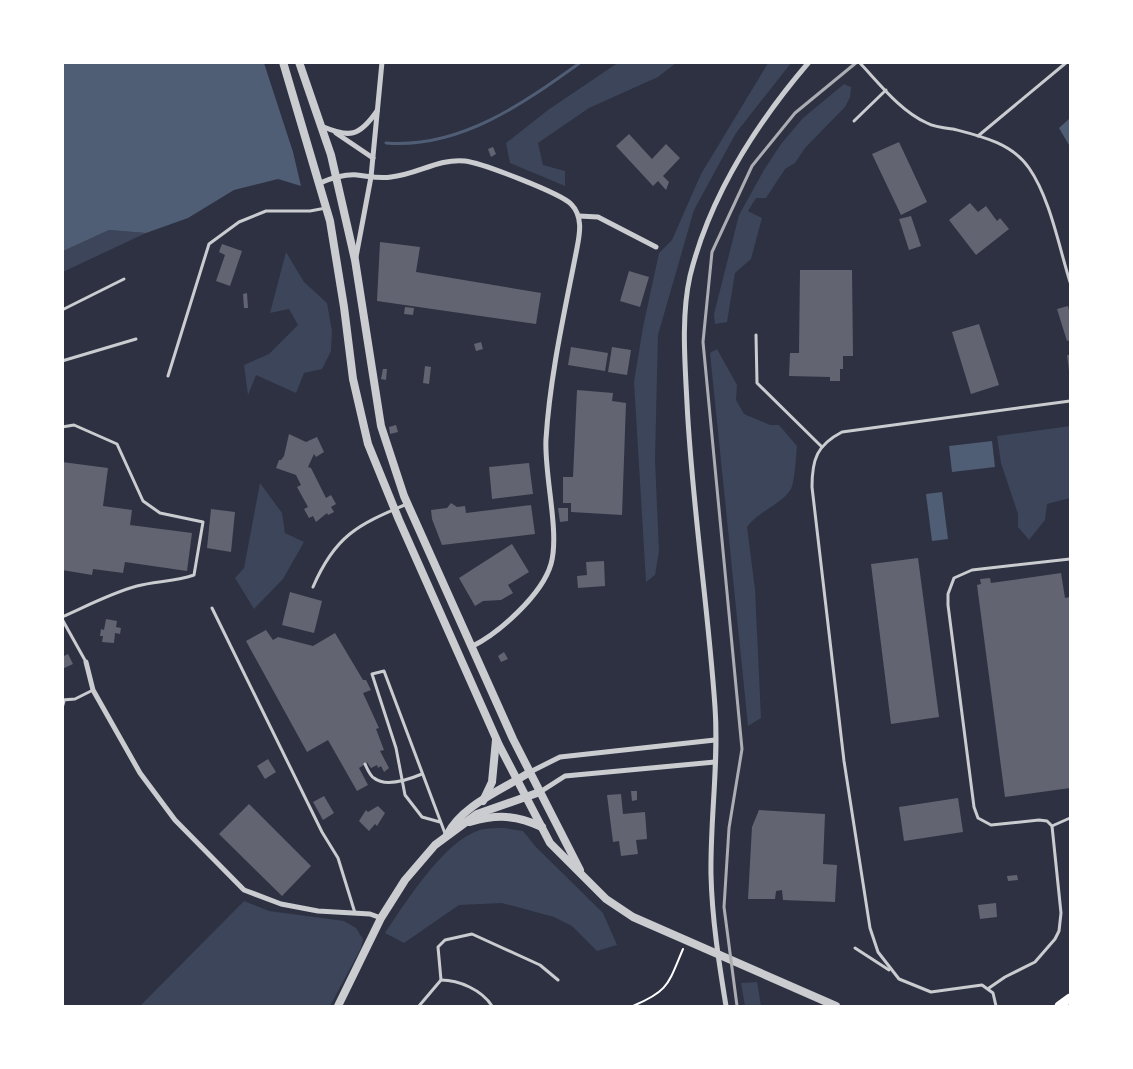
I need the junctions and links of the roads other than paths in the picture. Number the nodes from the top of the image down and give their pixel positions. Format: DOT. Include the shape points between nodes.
graph roads {
  1 [pos="283,62"];
  2 [pos="299,62"];
  3 [pos="382,62"];
  4 [pos="809,62"];
  5 [pos="859,62"];
  6 [pos="1068,62"];
  7 [pos="886,90"];
  8 [pos="378,110"];
  9 [pos="854,121"];
  10 [pos="321,126"];
  11 [pos="334,132"];
  12 [pos="977,136"];
  13 [pos="373,158"];
  14 [pos="336,177"];
  15 [pos="370,177"];
  16 [pos="320,183"];
  17 [pos="326,208"];
  18 [pos="579,216"];
  19 [pos="656,246"];
  20 [pos="355,260"];
  21 [pos="124,279"];
  22 [pos="1070,282"];
  23 [pos="62,310"];
  24 [pos="756,335"];
  25 [pos="136,339"];
  26 [pos="62,361"];
  27 [pos="168,376"];
  28 [pos="1070,401"];
  29 [pos="62,427"];
  30 [pos="822,447"];
  31 [pos="407,504"];
  32 [pos="394,509"];
  33 [pos="1070,559"];
  34 [pos="313,586"];
  35 [pos="212,608"];
  36 [pos="62,618"];
  37 [pos="471,647"];
  38 [pos="86,662"];
  39 [pos="93,690"];
  40 [pos="63,700"];
  41 [pos="62,708"];
  42 [pos="496,738"];
  43 [pos="715,740"];
  44 [pos="715,762"];
  45 [pos="365,764"];
  46 [pos="530,772"];
  47 [pos="422,774"];
  48 [pos="518,780"];
  49 [pos="402,781"];
  50 [pos="540,792"];
  51 [pos="527,798"];
  52 [pos="483,801"];
  53 [pos="1070,818"];
  54 [pos="440,822"];
  55 [pos="463,824"];
  56 [pos="1052,826"];
  57 [pos="542,827"];
  58 [pos="446,836"];
  59 [pos="582,874"];
  60 [pos="355,914"];
  61 [pos="381,918"];
  62 [pos="855,948"];
  63 [pos="892,971"];
  64 [pos="441,980"];
  65 [pos="558,980"];
  66 [pos="989,988"];
  67 [pos="1070,999"];
  68 [pos="338,1006"];
  69 [pos="419,1006"];
  70 [pos="492,1006"];
  71 [pos="726,1006"];
  72 [pos="836,1006"];
  73 [pos="996,1006"];
  74 [pos="1059,1006"];
  75 [pos="1067,1006"];
  1 -- 16 [label="street"];
  2 -- 10 [label="street"];
  3 -- 8 [label="street"];
  4 -- 43 [label="street" via="776,100 731,171 706,226 690,278 684,344 690,469 709,620"];
  5 -- 7 [label="lane"];
  6 -- 12 [label="lane"];
  7 -- 9 [label="lane"];
  7 -- 12 [label="lane" via="908,112 928,124"];
  8 -- 11 [label="street" via="366,128"];
  8 -- 13 [label="street"];
  10 -- 11 [label="street"];
  10 -- 14 [label="street"];
  11 -- 13 [label="street"];
  12 -- 22 [label="lane" via="1009,148 1028,166 1040,185"];
  13 -- 15 [label="street"];
  14 -- 15 [label="street"];
  14 -- 16 [label="street"];
  14 -- 20 [label="street"];
  15 -- 18 [label="street" via="404,175 437,164 464,161 486,166 556,195 571,204"];
  15 -- 20 [label="street"];
  16 -- 17 [label="street"];
  17 -- 27 [label="lane" via="266,211 239,222 210,244"];
  17 -- 32 [label="street" via="344,307 352,380 368,444"];
  18 -- 19 [label="street" via="598,217"];
  18 -- 37 [label="street" via="577,248 546,440 554,542 551,564 542,582 520,610 488,638"];
  20 -- 31 [label="street" via="381,426"];
  21 -- 23 [label="lane"];
  24 -- 30 [label="lane" via="757,383"];
  25 -- 26 [label="lane"];
  28 -- 30 [label="lane" via="842,432 828,439"];
  29 -- 36 [label="lane" via="74,425 117,444 143,501 160,513 203,522 194,575 175,582 139,585"];
  30 -- 63 [label="lane" via="812,469 812,487 844,760 870,928 878,952"];
  31 -- 32 [label="lane"];
  31 -- 37 [label="street"];
  32 -- 34 [label="lane" via="352,531 334,548"];
  32 -- 42 [label="street"];
  33 -- 56 [label="lane" via="972,570 954,578 948,594 974,807 978,818 991,825 1039,820"];
  35 -- 60 [label="lane" via="322,832 338,858"];
  36 -- 38 [label="lane"];
  37 -- 46 [label="street"];
  38 -- 39 [label="street"];
  39 -- 40 [label="lane" via="75,699"];
  39 -- 60 [label="street" via="140,773 175,820 244,890 281,904"];
  40 -- 41 [label="lane"];
  42 -- 48 [label="street"];
  42 -- 52 [label="street" via="492,782"];
  43 -- 44 [label="street"];
  43 -- 46 [label="street" via="560,758"];
  44 -- 50 [label="street" via="566,776"];
  44 -- 71 [label="street" via="711,873 714,931"];
  45 -- 49 [label="lane" via="374,779"];
  46 -- 48 [label="street"];
  46 -- 50 [label="street"];
  47 -- 49 [label="lane"];
  47 -- 49 [label="lane" via="384,671 372,674 396,748"];
  47 -- 54 [label="lane"];
  48 -- 51 [label="street"];
  48 -- 52 [label="street"];
  49 -- 54 [label="lane" via="405,795 422,817"];
  50 -- 51 [label="street"];
  50 -- 59 [label="street"];
  51 -- 55 [label="street" via="477,814"];
  51 -- 57 [label="street"];
  52 -- 58 [label="street" via="453,822"];
  53 -- 56 [label="lane"];
  54 -- 58 [label="lane"];
  55 -- 57 [label="street" via="501,815 514,816"];
  55 -- 58 [label="street"];
  56 -- 66 [label="lane" via="1062,922 1059,931 1034,962"];
  57 -- 59 [label="street" via="550,843"];
  58 -- 61 [label="street" via="406,880"];
  59 -- 72 [label="street" via="606,899 633,918"];
  60 -- 61 [label="street"];
  61 -- 68 [label="street"];
  62 -- 63 [label="lane"];
  63 -- 66 [label="lane" via="899,979 931,992 982,985"];
  64 -- 65 [label="lane" via="438,947 445,940 472,934 540,965"];
  64 -- 69 [label="lane"];
  64 -- 70 [label="lane" via="456,980 487,998"];
  66 -- 73 [label="lane"];
  67 -- 74 [label="main road"];
  67 -- 75 [label="main road"];
}
